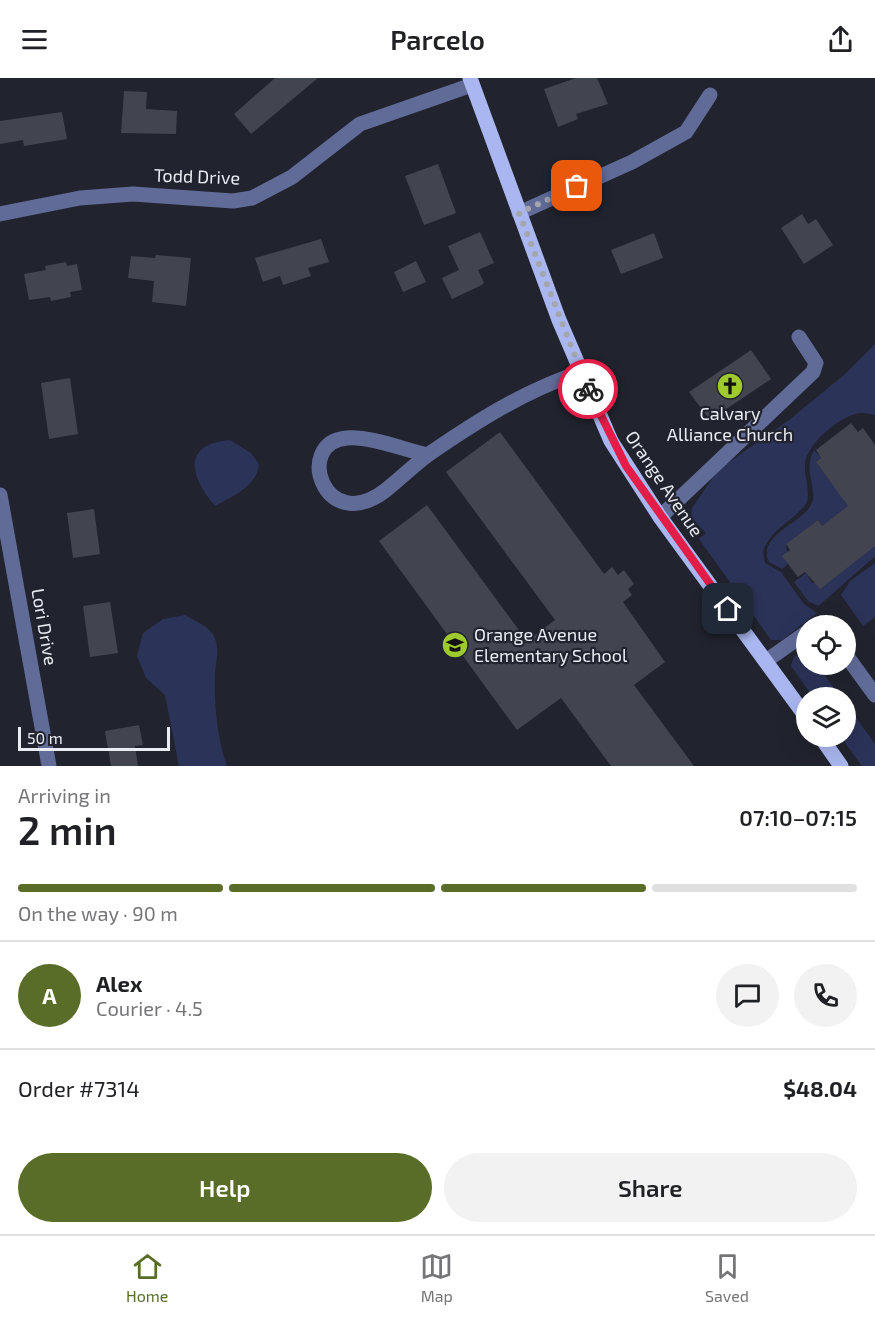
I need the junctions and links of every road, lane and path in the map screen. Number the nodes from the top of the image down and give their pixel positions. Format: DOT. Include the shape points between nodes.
graph roads {
  1 [pos="471,81"];
  2 [pos="710,95"];
  3 [pos="519,213"];
  4 [pos="0,214"];
  5 [pos="799,337"];
  6 [pos="581,372"];
  7 [pos="428,455"];
  8 [pos="0,495"];
  9 [pos="660,517"];
  10 [pos="796,640"];
  11 [pos="766,661"];
  12 [pos="856,669"];
  13 [pos="875,695"];
  14 [pos="796,703"];
  15 [pos="828,747"];
  16 [pos="48,765"];
  17 [pos="32,766"];
  18 [pos="841,766"];
  1 -- 3 [label="main road, Orange Avenue"];
  1 -- 4 [label="street, Todd Drive" via="360,124 292,177 252,198 233,201 133,194 80,198"];
  2 -- 3 [label="street" via="686,132 632,162"];
  3 -- 6 [label="main road, Orange Avenue"];
  5 -- 9 [label="street" via="816,363 813,372"];
  6 -- 7 [label="street" via="520,395"];
  6 -- 9 [label="main road, Orange Avenue" via="611,441"];
  7 -- 7 [label="street" via="385,491 354,504 334,498 325,490 319,472 319,462 328,446 349,437"];
  8 -- 16 [label="street, Lori Drive"];
  9 -- 11 [label="main road, Orange Avenue"];
  10 -- 11 [label="street"];
  11 -- 14 [label="main road, Orange Avenue"];
  12 -- 13 [label="street"];
  15 -- 18 [label="main road"];
  16 -- 17 [label="street"];
}
